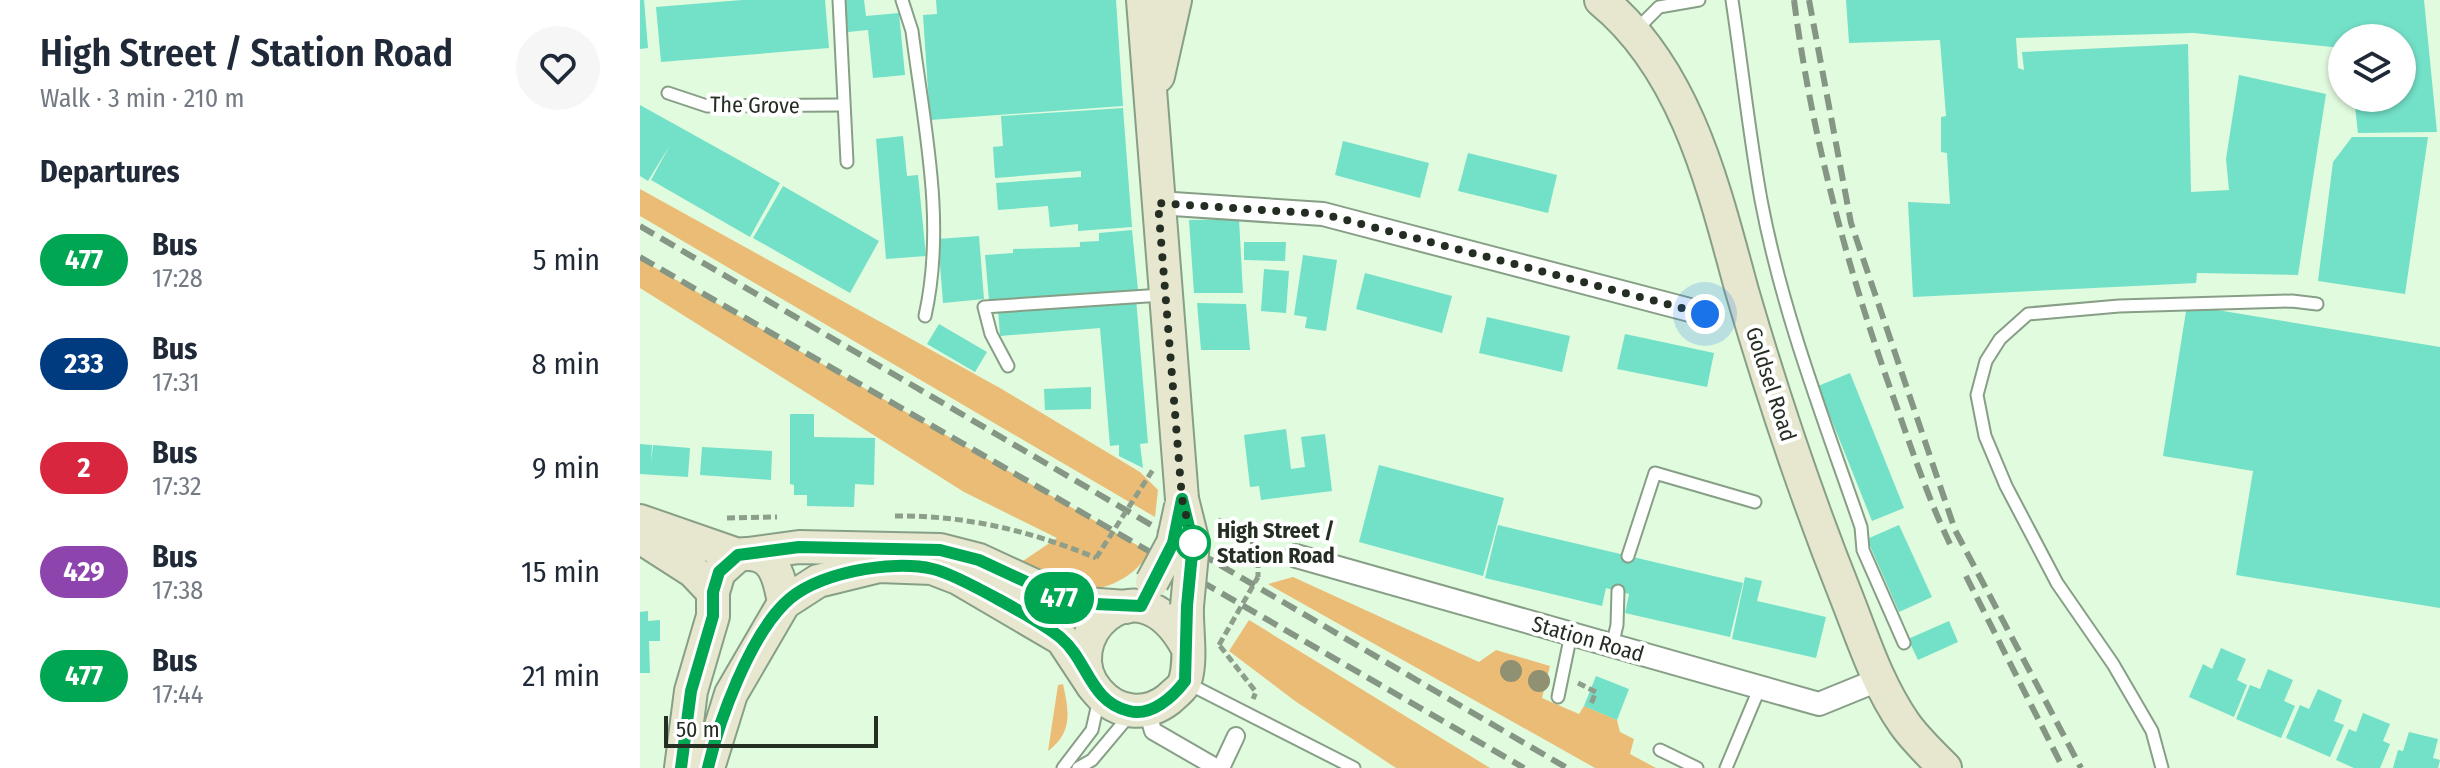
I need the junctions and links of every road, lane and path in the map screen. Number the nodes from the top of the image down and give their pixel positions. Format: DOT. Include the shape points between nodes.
graph roads {
  1 [pos="839,0"];
  2 [pos="902,0"];
  3 [pos="1143,0"];
  4 [pos="1175,0"];
  5 [pos="1601,0"];
  6 [pos="1699,0"];
  7 [pos="1732,0"];
  8 [pos="1632,34"];
  9 [pos="668,93"];
  10 [pos="1151,102"];
  11 [pos="843,105"];
  12 [pos="847,162"];
  13 [pos="1158,203"];
  14 [pos="1166,295"];
  15 [pos="2317,304"];
  16 [pos="1705,314"];
  17 [pos="925,316"];
  18 [pos="1008,366"];
  19 [pos="1154,468"];
  20 [pos="1182,499"];
  21 [pos="1755,502"];
  22 [pos="640,521"];
  23 [pos="640,537"];
  24 [pos="1251,539"];
  25 [pos="743,554"];
  26 [pos="1296,556"];
  27 [pos="1628,556"];
  28 [pos="1096,558"];
  29 [pos="1618,591"];
  30 [pos="714,598"];
  31 [pos="1140,598"];
  32 [pos="778,611"];
  33 [pos="1571,634"];
  34 [pos="1904,643"];
  35 [pos="1186,645"];
  36 [pos="1612,646"];
  37 [pos="1878,680"];
  38 [pos="1185,681"];
  39 [pos="1760,687"];
  40 [pos="1589,689"];
  41 [pos="1096,690"];
  42 [pos="1256,692"];
  43 [pos="1558,697"];
  44 [pos="1587,698"];
  45 [pos="1579,701"];
  46 [pos="1590,706"];
  47 [pos="1140,711"];
  48 [pos="1236,736"];
  49 [pos="1660,750"];
  50 [pos="681,768"];
  51 [pos="708,768"];
  52 [pos="1063,768"];
  53 [pos="1078,768"];
  54 [pos="1219,768"];
  55 [pos="1354,768"];
  56 [pos="1697,768"];
  57 [pos="1726,768"];
  58 [pos="1945,768"];
  59 [pos="2162,768"];
  1 -- 11 [label="lane"];
  2 -- 17 [label="lane" via="912,31 936,230 935,271"];
  3 -- 10 [label="main road"];
  4 -- 10 [label="main road"];
  5 -- 8 [label="main road, Goldsel Road"];
  6 -- 8 [label="lane" via="1659,7"];
  7 -- 34 [label="lane" via="1761,200 1777,265 1812,391 1861,527 1863,550"];
  8 -- 37 [label="main road, Goldsel Road" via="1682,108 1710,178 1814,517"];
  9 -- 11 [label="lane, The Grove" via="707,106"];
  10 -- 13 [label="main road"];
  11 -- 12 [label="lane"];
  13 -- 14 [label="main road"];
  13 -- 16 [label="street" via="1323,214"];
  14 -- 18 [label="lane" via="984,307"];
  14 -- 20 [label="main road"];
  15 -- 59 [label="lane" via="2119,306 2028,314 2000,339 1986,361 1977,395 1985,436 2006,486 2057,583 2152,731"];
  19 -- 28 [label="path, bridge"];
  20 -- 31 [label="main road, bridge" via="1173,543"];
  20 -- 35 [label="main road, bridge" via="1193,543"];
  21 -- 27 [label="lane" via="1655,473"];
  22 -- 25 [label="main road"];
  23 -- 30 [label="main road" via="693,571"];
  24 -- 42 [label="path, bridge" via="1258,577 1219,645"];
  25 -- 30 [label="main road" via="719,572"];
  25 -- 31 [label="main road" via="799,547 940,550 979,560 1072,603"];
  25 -- 32 [label="main road" via="772,562"];
  26 -- 33 [label="street, Station Road"];
  29 -- 36 [label="lane"];
  30 -- 32 [label="main road" via="724,614 747,623"];
  30 -- 50 [label="main road" via="691,691"];
  31 -- 35 [label="main road" via="1167,617"];
  31 -- 41 [label="main road" via="1106,614 1090,634 1085,655"];
  32 -- 41 [label="main road" via="818,581 879,566 932,568 1062,639"];
  32 -- 51 [label="main road" via="731,694"];
  33 -- 36 [label="street, Station Road"];
  33 -- 43 [label="lane"];
  35 -- 38 [label="main road"];
  36 -- 39 [label="street, Station Road"];
  37 -- 39 [label="street, Station Road" via="1819,704"];
  37 -- 58 [label="main road, Goldsel Road" via="1904,724"];
  38 -- 47 [label="main road" via="1161,705"];
  38 -- 55 [label="lane"];
  39 -- 57 [label="lane"];
  40 -- 46 [label="path" via="1596,692"];
  41 -- 47 [label="main road" via="1111,704"];
  41 -- 52 [label="lane" via="1092,730"];
  44 -- 46 [label="path"];
  45 -- 46 [label="path"];
  47 -- 53 [label="lane"];
  47 -- 54 [label="street" via="1153,731"];
  48 -- 54 [label="street"];
  49 -- 56 [label="lane"];
}
